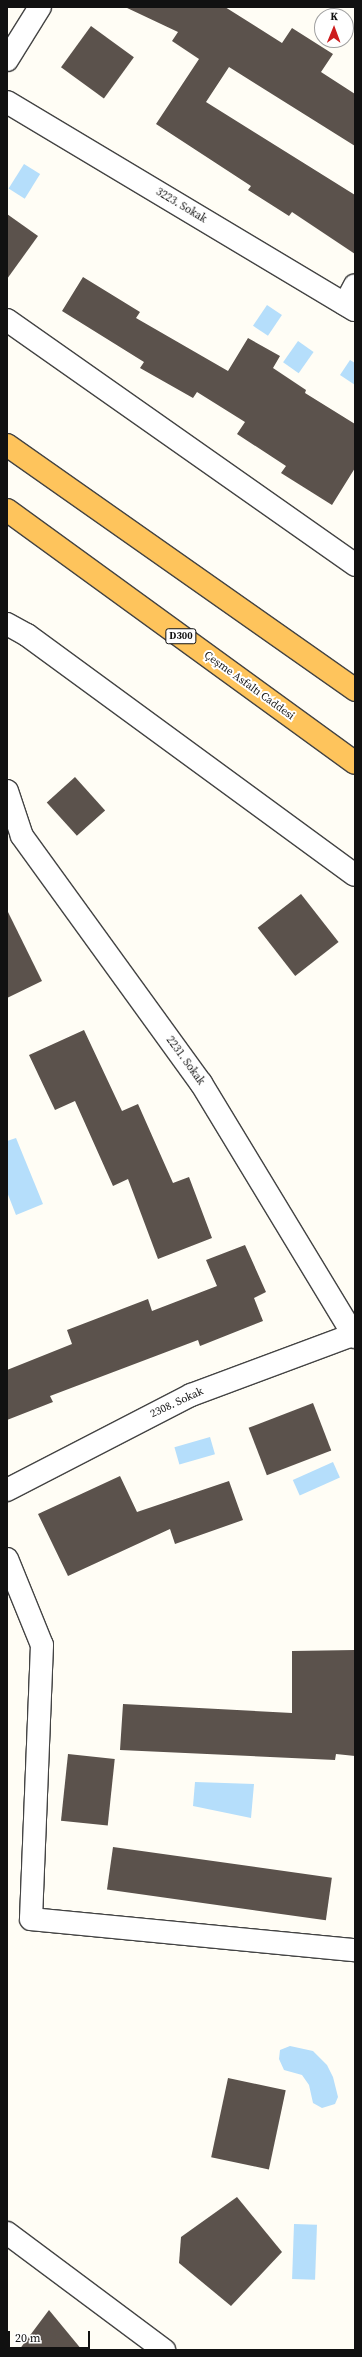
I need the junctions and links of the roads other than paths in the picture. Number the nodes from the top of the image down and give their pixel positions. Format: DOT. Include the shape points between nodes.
graph roads {
  1 [pos="40,7"];
  2 [pos="7,60"];
  3 [pos="7,102"];
  4 [pos="355,285"];
  5 [pos="350,307"];
  6 [pos="7,320"];
  7 [pos="7,445"];
  8 [pos="7,510"];
  9 [pos="353,553"];
  10 [pos="7,624"];
  11 [pos="314,663"];
  12 [pos="355,686"];
  13 [pos="355,690"];
  14 [pos="355,763"];
  15 [pos="7,792"];
  16 [pos="14,841"];
  17 [pos="355,875"];
  18 [pos="355,1335"];
  19 [pos="7,1490"];
  20 [pos="7,1559"];
  21 [pos="355,1950"];
  22 [pos="7,2233"];
  23 [pos="164,2350"];
  1 -- 2 [label="street"];
  3 -- 5 [label="street, 3223. Sokak"];
  4 -- 5 [label="street"];
  6 -- 9 [label="street"];
  7 -- 11 [label="highway"];
  8 -- 14 [label="highway, Çeşme Asfaltı Caddesi / D300"];
  10 -- 17 [label="street" via="27,635"];
  11 -- 12 [label="street"];
  11 -- 13 [label="highway"];
  15 -- 16 [label="street, 2231. Sokak"];
  16 -- 18 [label="street, 2231. Sokak" via="202,1084"];
  18 -- 19 [label="street, 2308. Sokak" via="191,1395"];
  20 -- 21 [label="street" via="42,1645 31,1919"];
  22 -- 23 [label="street"];
}
